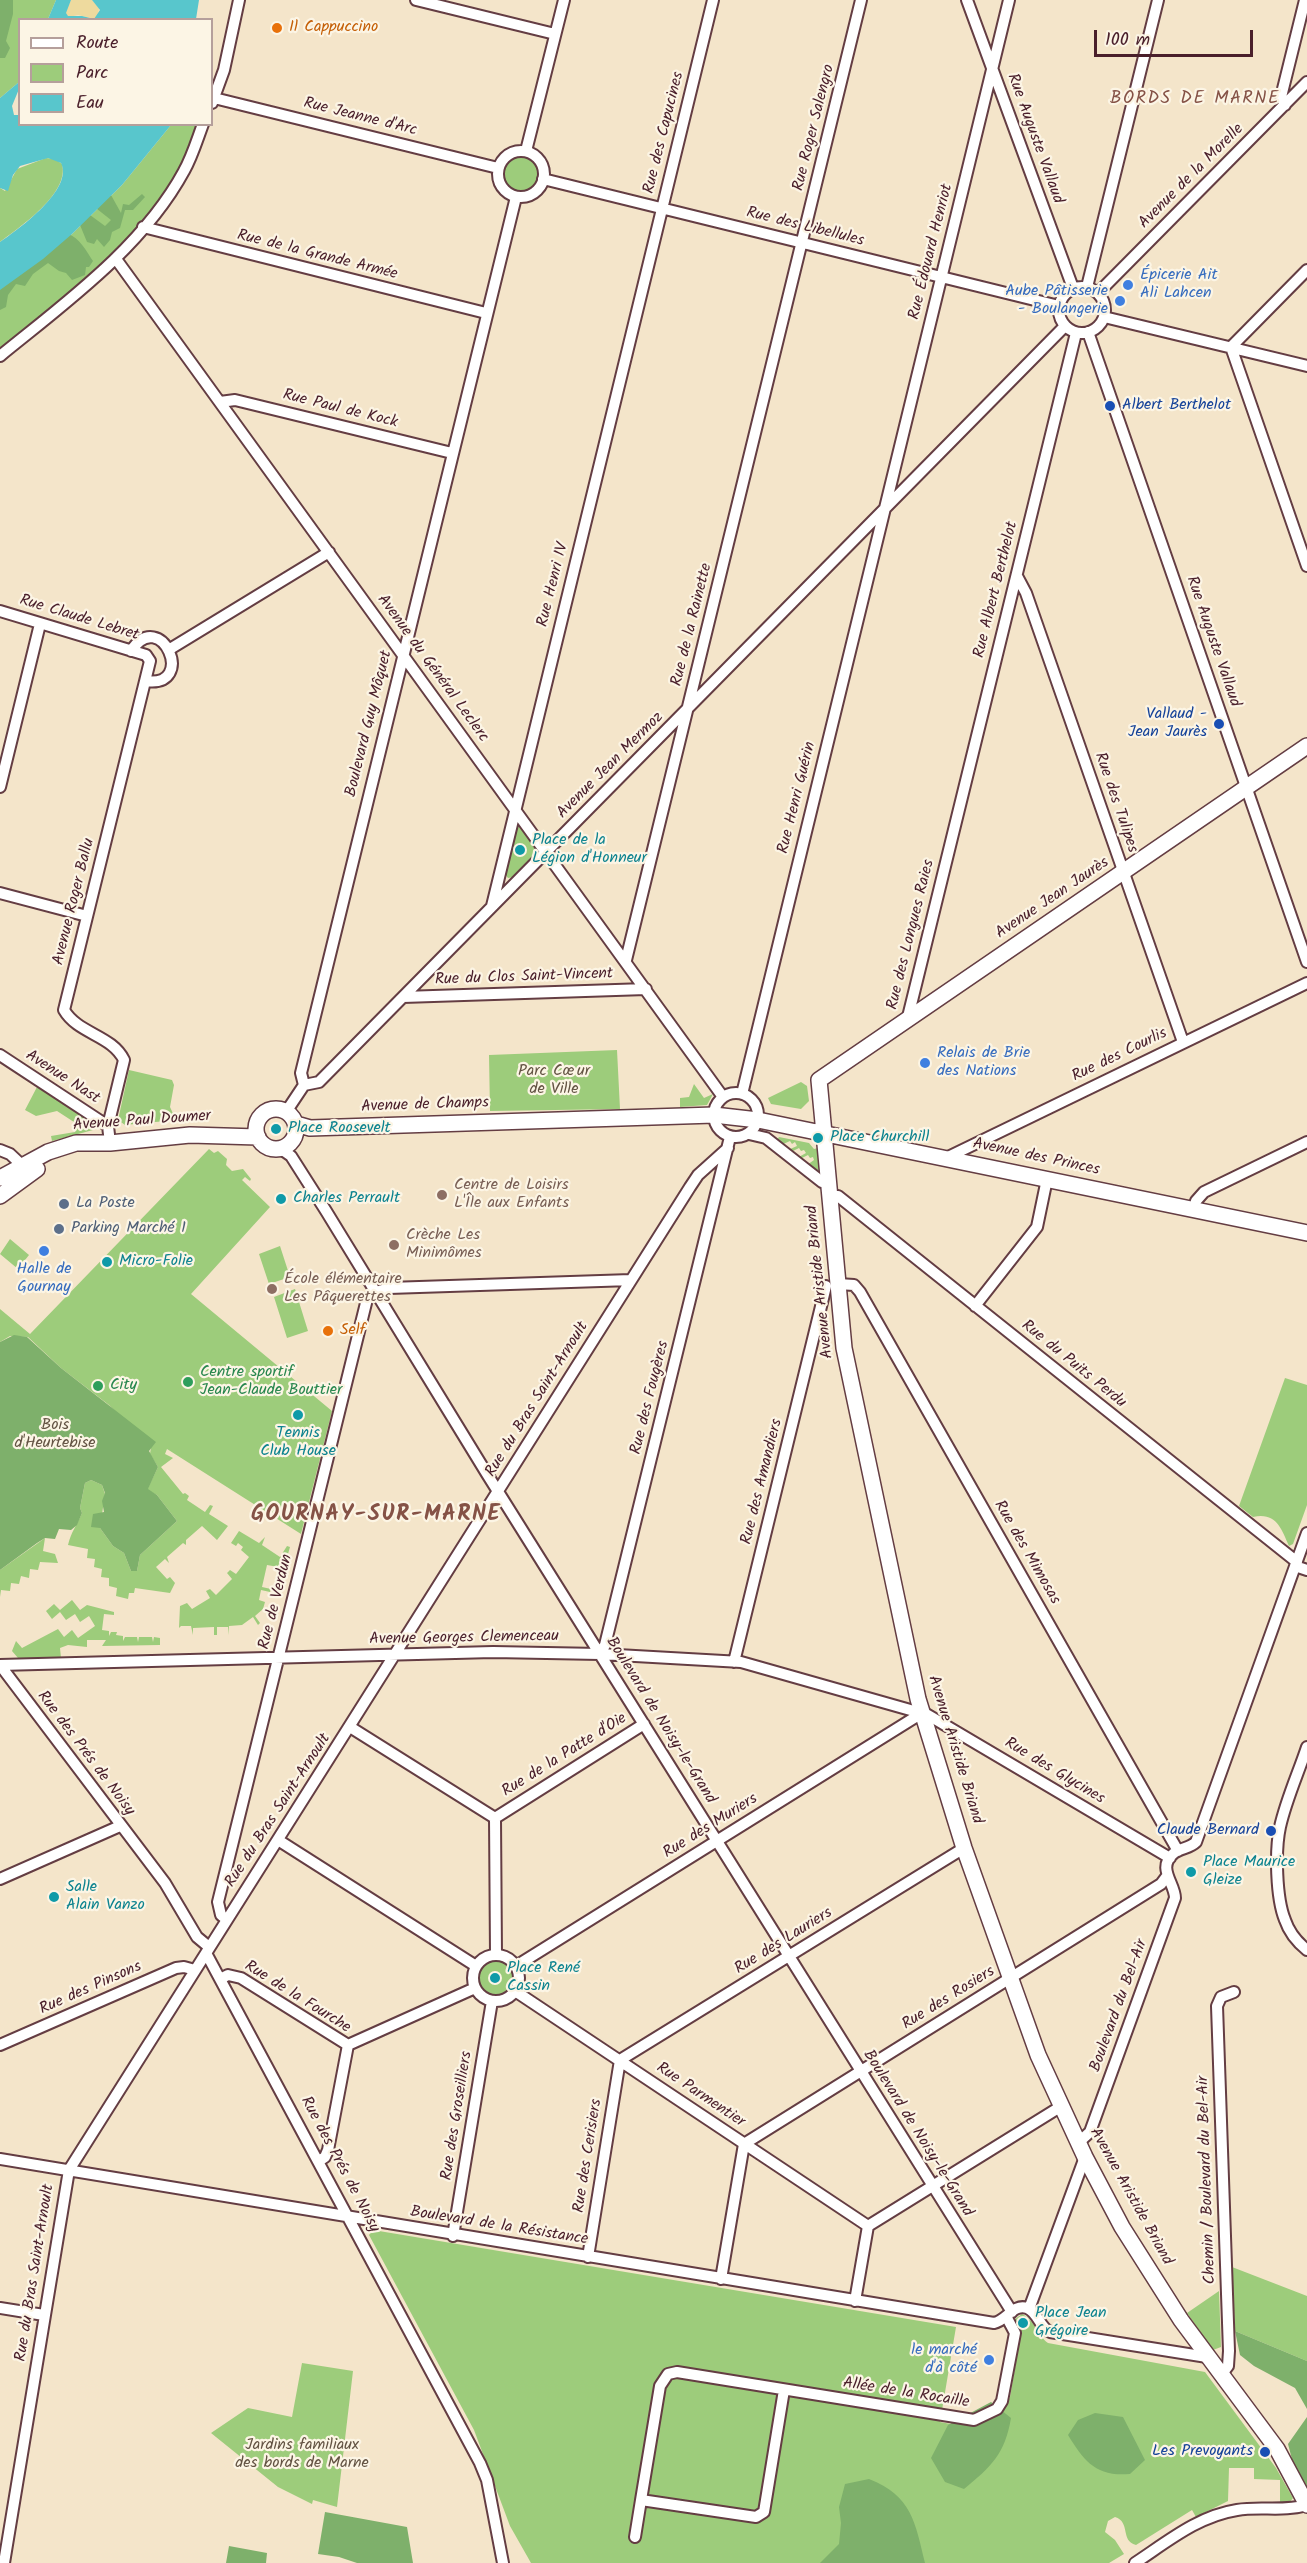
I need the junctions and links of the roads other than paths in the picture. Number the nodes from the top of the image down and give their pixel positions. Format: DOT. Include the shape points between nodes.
graph roads {
  1 [pos="239,0"];
  2 [pos="416,0"];
  3 [pos="564,0"];
  4 [pos="713,0"];
  5 [pos="861,0"];
  6 [pos="967,0"];
  7 [pos="1009,0"];
  8 [pos="1158,0"];
  9 [pos="1305,0"];
  10 [pos="555,34"];
  11 [pos="992,70"];
  12 [pos="1307,82"];
  13 [pos="1284,83"];
  14 [pos="1295,94"];
  15 [pos="213,100"];
  16 [pos="1285,105"];
  17 [pos="202,126"];
  18 [pos="526,152"];
  19 [pos="498,168"];
  20 [pos="543,179"];
  21 [pos="516,196"];
  22 [pos="662,208"];
  23 [pos="142,227"];
  24 [pos="802,242"];
  25 [pos="116,259"];
  26 [pos="1307,270"];
  27 [pos="647,272"];
  28 [pos="942,277"];
  29 [pos="1073,288"];
  30 [pos="1093,290"];
  31 [pos="1059,306"];
  32 [pos="486,313"];
  33 [pos="1104,317"];
  34 [pos="1065,326"];
  35 [pos="1088,332"];
  36 [pos="1076,333"];
  37 [pos="1231,347"];
  38 [pos="0,356"];
  39 [pos="1307,366"];
  40 [pos="771,368"];
  41 [pos="220,402"];
  42 [pos="452,453"];
  43 [pos="884,510"];
  44 [pos="329,552"];
  45 [pos="1307,566"];
  46 [pos="1017,576"];
  47 [pos="0,611"];
  48 [pos="40,624"];
  49 [pos="170,649"];
  50 [pos="132,651"];
  51 [pos="404,655"];
  52 [pos="148,658"];
  53 [pos="145,681"];
  54 [pos="687,710"];
  55 [pos="1307,746"];
  56 [pos="0,787"];
  57 [pos="1247,788"];
  58 [pos="515,808"];
  59 [pos="546,852"];
  60 [pos="947,855"];
  61 [pos="1124,873"];
  62 [pos="0,892"];
  63 [pos="492,906"];
  64 [pos="87,916"];
  65 [pos="626,960"];
  66 [pos="1307,962"];
  67 [pos="1307,983"];
  68 [pos="646,989"];
  69 [pos="403,997"];
  70 [pos="906,1021"];
  71 [pos="1183,1042"];
  72 [pos="0,1055"];
  73 [pos="819,1080"];
  74 [pos="304,1085"];
  75 [pos="742,1094"];
  76 [pos="723,1097"];
  77 [pos="714,1115"];
  78 [pos="758,1119"];
  79 [pos="297,1125"];
  80 [pos="108,1126"];
  81 [pos="257,1131"];
  82 [pos="823,1133"];
  83 [pos="749,1134"];
  84 [pos="729,1142"];
  85 [pos="1307,1142"];
  86 [pos="110,1143"];
  87 [pos="281,1149"];
  88 [pos="0,1150"];
  89 [pos="946,1158"];
  90 [pos="29,1168"];
  91 [pos="1047,1179"];
  92 [pos="1,1186"];
  93 [pos="829,1189"];
  94 [pos="1194,1209"];
  95 [pos="1307,1233"];
  96 [pos="632,1280"];
  97 [pos="832,1285"];
  98 [pos="376,1292"];
  99 [pos="975,1306"];
  100 [pos="841,1308"];
  101 [pos="820,1309"];
  102 [pos="498,1491"];
  103 [pos="1307,1533"];
  104 [pos="1296,1564"];
  105 [pos="1307,1570"];
  106 [pos="600,1653"];
  107 [pos="395,1655"];
  108 [pos="279,1657"];
  109 [pos="734,1662"];
  110 [pos="0,1665"];
  111 [pos="922,1713"];
  112 [pos="644,1724"];
  113 [pos="350,1727"];
  114 [pos="1307,1747"];
  115 [pos="495,1818"];
  116 [pos="120,1826"];
  117 [pos="278,1840"];
  118 [pos="717,1841"];
  119 [pos="964,1848"];
  120 [pos="1174,1855"];
  121 [pos="1167,1876"];
  122 [pos="0,1879"];
  123 [pos="227,1920"];
  124 [pos="208,1950"];
  125 [pos="1307,1950"];
  126 [pos="496,1955"];
  127 [pos="789,1957"];
  128 [pos="476,1966"];
  129 [pos="516,1966"];
  130 [pos="195,1970"];
  131 [pos="220,1978"];
  132 [pos="1010,1979"];
  133 [pos="475,1988"];
  134 [pos="514,1991"];
  135 [pos="1234,1992"];
  136 [pos="492,2001"];
  137 [pos="0,2045"];
  138 [pos="348,2045"];
  139 [pos="620,2060"];
  140 [pos="860,2072"];
  141 [pos="1060,2107"];
  142 [pos="744,2144"];
  143 [pos="1081,2150"];
  144 [pos="0,2159"];
  145 [pos="319,2161"];
  146 [pos="69,2170"];
  147 [pos="931,2186"];
  148 [pos="350,2218"];
  149 [pos="868,2226"];
  150 [pos="453,2236"];
  151 [pos="588,2257"];
  152 [pos="721,2279"];
  153 [pos="855,2301"];
  154 [pos="0,2308"];
  155 [pos="1029,2309"];
  156 [pos="44,2315"];
  157 [pos="1009,2315"];
  158 [pos="1207,2357"];
  159 [pos="1221,2375"];
  160 [pos="784,2390"];
  161 [pos="641,2500"];
  162 [pos="1307,2505"];
  163 [pos="634,2537"];
  164 [pos="4,2563"];
  165 [pos="503,2563"];
  166 [pos="1135,2563"];
  1 -- 15 [label="street" via="224,70"];
  2 -- 10 [label="street"];
  3 -- 10 [label="street"];
  4 -- 22 [label="street, Rue des Capucines"];
  5 -- 24 [label="street, Rue Roger Salengro"];
  6 -- 11 [label="street, Rue Auguste Vallaud"];
  7 -- 11 [label="street, Rue Édouard Henriot"];
  8 -- 30 [label="street"];
  9 -- 13 [label="street"];
  10 -- 18 [label="street"];
  11 -- 28 [label="street, Rue Édouard Henriot"];
  11 -- 29 [label="street, Rue Auguste Vallaud"];
  12 -- 14 [label="street, Avenue de la Morelle"];
  13 -- 14 [label="street"];
  13 -- 16 [label="street" via="1281,97"];
  14 -- 16 [label="street, Avenue de la Morelle"];
  15 -- 19 [label="street, Rue Jeanne d'Arc"];
  16 -- 30 [label="street, Avenue de la Morelle"];
  17 -- 23 [label="street" via="184,172"];
  18 -- 19 [label="street" via="512,152"];
  18 -- 20 [label="street" via="538,159"];
  19 -- 21 [label="street" via="499,183"];
  20 -- 21 [label="street" via="530,195"];
  20 -- 22 [label="street, Rue des Libellules"];
  21 -- 32 [label="street, Boulevard Guy Môquet"];
  22 -- 24 [label="street, Rue des Libellules"];
  22 -- 27 [label="street, Rue des Capucines"];
  23 -- 25 [label="street"];
  23 -- 32 [label="street, Rue de la Grande Armée"];
  24 -- 28 [label="street, Rue des Libellules"];
  24 -- 40 [label="street, Rue Roger Salengro"];
  25 -- 38 [label="street"];
  25 -- 41 [label="street, Avenue du Général Leclerc"];
  26 -- 37 [label="street"];
  27 -- 58 [label="street, Rue Henri IV"];
  28 -- 31 [label="street, Rue des Libellules"];
  28 -- 43 [label="street, Rue Édouard Henriot"];
  29 -- 30 [label="street"];
  29 -- 31 [label="street"];
  30 -- 33 [label="street" via="1104,304"];
  31 -- 34 [label="street"];
  32 -- 42 [label="street, Boulevard Guy Môquet"];
  33 -- 35 [label="street"];
  33 -- 37 [label="street"];
  34 -- 36 [label="street"];
  34 -- 43 [label="street"];
  35 -- 36 [label="street"];
  35 -- 57 [label="street, Rue Auguste Vallaud"];
  36 -- 46 [label="street, Rue Albert Berthelot"];
  37 -- 39 [label="street"];
  37 -- 45 [label="street"];
  40 -- 54 [label="street, Rue de la Rainette"];
  41 -- 42 [label="street, Rue Paul de Kock" via="235,400"];
  41 -- 44 [label="street, Avenue du Général Leclerc"];
  42 -- 51 [label="street, Boulevard Guy Môquet"];
  43 -- 54 [label="street, Avenue Jean Mermoz"];
  43 -- 75 [label="street, Rue Henri Guérin"];
  44 -- 49 [label="street"];
  44 -- 51 [label="street, Avenue du Général Leclerc"];
  46 -- 60 [label="street, Rue Albert Berthelot"];
  46 -- 61 [label="street, Rue des Tulipes"];
  47 -- 48 [label="street, Rue Claude Lebret"];
  48 -- 50 [label="street, Rue Claude Lebret"];
  48 -- 56 [label="street"];
  49 -- 50 [label="street" via="150,638 137,643"];
  49 -- 53 [label="street" via="170,671 159,680"];
  50 -- 52 [label="street, Rue Claude Lebret"];
  51 -- 58 [label="street, Avenue du Général Leclerc"];
  51 -- 74 [label="street, Boulevard Guy Môquet" via="301,1072"];
  52 -- 53 [label="street, Avenue Roger Ballu"];
  53 -- 64 [label="street, Avenue Roger Ballu"];
  54 -- 59 [label="street, Avenue Jean Mermoz"];
  54 -- 65 [label="street, Rue de la Rainette"];
  55 -- 57 [label="main road, Avenue Jean Jaurès"];
  57 -- 61 [label="main road, Avenue Jean Jaurès"];
  57 -- 66 [label="street, Rue Auguste Vallaud"];
  58 -- 59 [label="street, Avenue du Général Leclerc"];
  58 -- 63 [label="street, Rue Henri IV"];
  59 -- 63 [label="street, Avenue Jean Mermoz"];
  59 -- 65 [label="street, Avenue du Général Leclerc"];
  60 -- 70 [label="street, Rue des Longues Raies"];
  61 -- 70 [label="main road, Avenue Jean Jaurès"];
  61 -- 71 [label="street, Rue des Tulipes"];
  62 -- 64 [label="street"];
  63 -- 69 [label="street, Avenue Jean Mermoz"];
  64 -- 80 [label="street, Avenue Roger Ballu" via="64,1010 70,1022 116,1048 124,1060"];
  65 -- 68 [label="street, Avenue du Général Leclerc"];
  67 -- 71 [label="street, Rue des Courlis"];
  68 -- 69 [label="street, Rue du Clos Saint-Vincent"];
  68 -- 76 [label="street, Avenue du Général Leclerc"];
  69 -- 74 [label="street, Avenue Jean Mermoz" via="319,1082"];
  70 -- 73 [label="main road, Avenue Jean Jaurès"];
  71 -- 89 [label="street, Rue des Courlis"];
  72 -- 80 [label="street, Avenue Nast"];
  73 -- 82 [label="main road, Avenue Aristide Briand"];
  74 -- 79 [label="street"];
  75 -- 76 [label="street"];
  75 -- 78 [label="street" via="753,1101"];
  76 -- 77 [label="street"];
  77 -- 78 [label="main road, Avenue de Champs"];
  77 -- 79 [label="main road, Avenue de Champs"];
  77 -- 84 [label="street" via="718,1129"];
  78 -- 82 [label="main road, Avenue des Princes"];
  78 -- 83 [label="street"];
  79 -- 81 [label="main road" via="268,1111"];
  79 -- 87 [label="main road" via="290,1144"];
  80 -- 86 [label="street"];
  81 -- 86 [label="main road, Avenue Paul Doumer"];
  81 -- 87 [label="main road" via="265,1146"];
  82 -- 89 [label="main road, Avenue des Princes"];
  82 -- 93 [label="main road, Avenue Aristide Briand"];
  83 -- 84 [label="street"];
  83 -- 93 [label="street, Rue du Puits Perdu" via="762,1135"];
  84 -- 96 [label="street, Rue du Bras Saint-Arnoult" via="698,1175"];
  84 -- 106 [label="street, Rue des Fougères"];
  85 -- 94 [label="street" via="1204,1192"];
  86 -- 90 [label="main road, Avenue Paul Doumer"];
  87 -- 98 [label="street, Boulevard de Noisy-le-Grand" via="298,1166"];
  88 -- 90 [label="street"];
  89 -- 91 [label="main road, Avenue des Princes"];
  90 -- 92 [label="main road, Avenue Paul Doumer"];
  91 -- 94 [label="main road, Avenue des Princes"];
  91 -- 99 [label="street" via="1037,1227"];
  93 -- 97 [label="main road, Avenue Aristide Briand"];
  93 -- 99 [label="street, Rue du Puits Perdu"];
  94 -- 95 [label="main road, Avenue des Princes"];
  96 -- 98 [label="street" via="389,1288"];
  96 -- 102 [label="street, Rue du Bras Saint-Arnoult"];
  97 -- 100 [label="main road, Avenue Aristide Briand"];
  97 -- 101 [label="street, Rue des Amandiers"];
  97 -- 120 [label="street, Rue des Mimosas" via="854,1285 860,1292"];
  98 -- 102 [label="street, Boulevard de Noisy-le-Grand"];
  98 -- 108 [label="street, Rue de Verdun" via="367,1299"];
  99 -- 104 [label="street, Rue du Puits Perdu"];
  100 -- 101 [label="street"];
  100 -- 111 [label="main road, Avenue Aristide Briand" via="844,1348"];
  101 -- 109 [label="street, Rue des Amandiers"];
  102 -- 106 [label="street, Boulevard de Noisy-le-Grand"];
  102 -- 107 [label="street, Rue du Bras Saint-Arnoult"];
  103 -- 104 [label="street"];
  104 -- 105 [label="street"];
  104 -- 120 [label="street" via="1196,1842"];
  106 -- 107 [label="street, Avenue Georges Clemenceau"];
  106 -- 109 [label="street, Avenue Georges Clemenceau"];
  106 -- 112 [label="street, Boulevard de Noisy-le-Grand"];
  107 -- 108 [label="street, Avenue Georges Clemenceau"];
  107 -- 113 [label="street, Rue du Bras Saint-Arnoult"];
  108 -- 110 [label="street, Avenue Georges Clemenceau"];
  108 -- 123 [label="street, Rue de Verdun" via="218,1902 221,1915"];
  109 -- 111 [label="street, Avenue Georges Clemenceau"];
  110 -- 116 [label="street, Rue des Prés de Noisy"];
  111 -- 118 [label="street, Rue des Muriers"];
  111 -- 119 [label="main road, Avenue Aristide Briand"];
  111 -- 120 [label="street, Rue des Glycines"];
  112 -- 115 [label="street, Rue de la Patte d'Oie"];
  112 -- 118 [label="street, Boulevard de Noisy-le-Grand"];
  113 -- 115 [label="street, Rue de la Patte d'Oie"];
  113 -- 117 [label="street, Rue du Bras Saint-Arnoult"];
  114 -- 125 [label="street" via="1278,1837 1285,1921 1294,1938"];
  115 -- 126 [label="street"];
  116 -- 122 [label="street"];
  116 -- 124 [label="street, Rue des Prés de Noisy"];
  117 -- 123 [label="street, Rue du Bras Saint-Arnoult"];
  117 -- 128 [label="street"];
  118 -- 127 [label="street, Boulevard de Noisy-le-Grand"];
  118 -- 129 [label="street, Rue des Muriers"];
  119 -- 127 [label="street, Rue des Lauriers"];
  119 -- 132 [label="main road, Avenue Aristide Briand"];
  120 -- 121 [label="street" via="1166,1868"];
  121 -- 132 [label="street, Rue des Rosiers" via="1161,1884"];
  121 -- 143 [label="street, Boulevard du Bel-Air" via="1175,1898"];
  123 -- 124 [label="street, Rue du Bras Saint-Arnoult"];
  124 -- 130 [label="street, Rue du Bras Saint-Arnoult"];
  124 -- 131 [label="street, Rue des Prés de Noisy"];
  126 -- 128 [label="street" via="484,1958"];
  126 -- 129 [label="street"];
  127 -- 139 [label="street, Rue des Lauriers"];
  127 -- 140 [label="street, Boulevard de Noisy-le-Grand"];
  128 -- 133 [label="street"];
  129 -- 134 [label="street" via="519,1979"];
  130 -- 137 [label="street, Rue des Pinsons" via="176,1968"];
  130 -- 146 [label="street, Rue du Bras Saint-Arnoult"];
  131 -- 138 [label="street, Rue de la Fourche" via="228,1974 241,1978"];
  131 -- 145 [label="street, Rue des Prés de Noisy"];
  132 -- 140 [label="street, Rue des Rosiers"];
  132 -- 141 [label="main road, Avenue Aristide Briand"];
  133 -- 136 [label="street"];
  133 -- 138 [label="street"];
  134 -- 136 [label="street" via="505,1999"];
  134 -- 139 [label="street, Rue Parmentier"];
  135 -- 159 [label="street, Chemin / Boulevard du Bel-Air" via="1221,1997 1217,2006 1229,2351 1228,2366"];
  136 -- 150 [label="street, Rue des Groseilliers"];
  138 -- 145 [label="street, Rue de la Fourche" via="328,2150"];
  139 -- 142 [label="street, Rue Parmentier"];
  139 -- 151 [label="street, Rue des Cerisiers"];
  140 -- 142 [label="street, Rue des Rosiers"];
  140 -- 147 [label="street, Boulevard de Noisy-le-Grand"];
  141 -- 143 [label="main road, Avenue Aristide Briand"];
  141 -- 147 [label="street"];
  142 -- 149 [label="street, Rue Parmentier"];
  142 -- 152 [label="street"];
  143 -- 155 [label="street, Boulevard du Bel-Air"];
  143 -- 158 [label="main road, Avenue Aristide Briand" via="1122,2227"];
  144 -- 146 [label="street, Boulevard de la Résistance"];
  145 -- 148 [label="street, Rue des Prés de Noisy"];
  146 -- 148 [label="street, Boulevard de la Résistance"];
  146 -- 156 [label="street, Rue du Bras Saint-Arnoult"];
  147 -- 149 [label="street"];
  147 -- 157 [label="street, Boulevard de Noisy-le-Grand"];
  148 -- 150 [label="street, Boulevard de la Résistance"];
  148 -- 165 [label="street, Rue des Prés de Noisy" via="487,2480"];
  149 -- 153 [label="street"];
  150 -- 151 [label="street, Boulevard de la Résistance"];
  151 -- 152 [label="street, Boulevard de la Résistance"];
  152 -- 153 [label="street, Boulevard de la Résistance"];
  153 -- 157 [label="street, Boulevard de la Résistance" via="994,2323"];
  154 -- 156 [label="street"];
  155 -- 157 [label="street" via="1021,2307"];
  155 -- 158 [label="street" via="1050,2332"];
  156 -- 164 [label="street, Rue du Bras Saint-Arnoult"];
  157 -- 160 [label="street, Allée de la Rocaille" via="1015,2330 1002,2401 985,2417 956,2419"];
  158 -- 159 [label="main road, Avenue Aristide Briand"];
  159 -- 162 [label="main road, Avenue Aristide Briand" via="1277,2449"];
  160 -- 161 [label="street, Allée de la Rocaille" via="677,2372 668,2374 660,2386"];
  160 -- 161 [label="street" via="764,2512 756,2517"];
  161 -- 163 [label="street"];
  162 -- 166 [label="street" via="1240,2509 1216,2515"];
}
